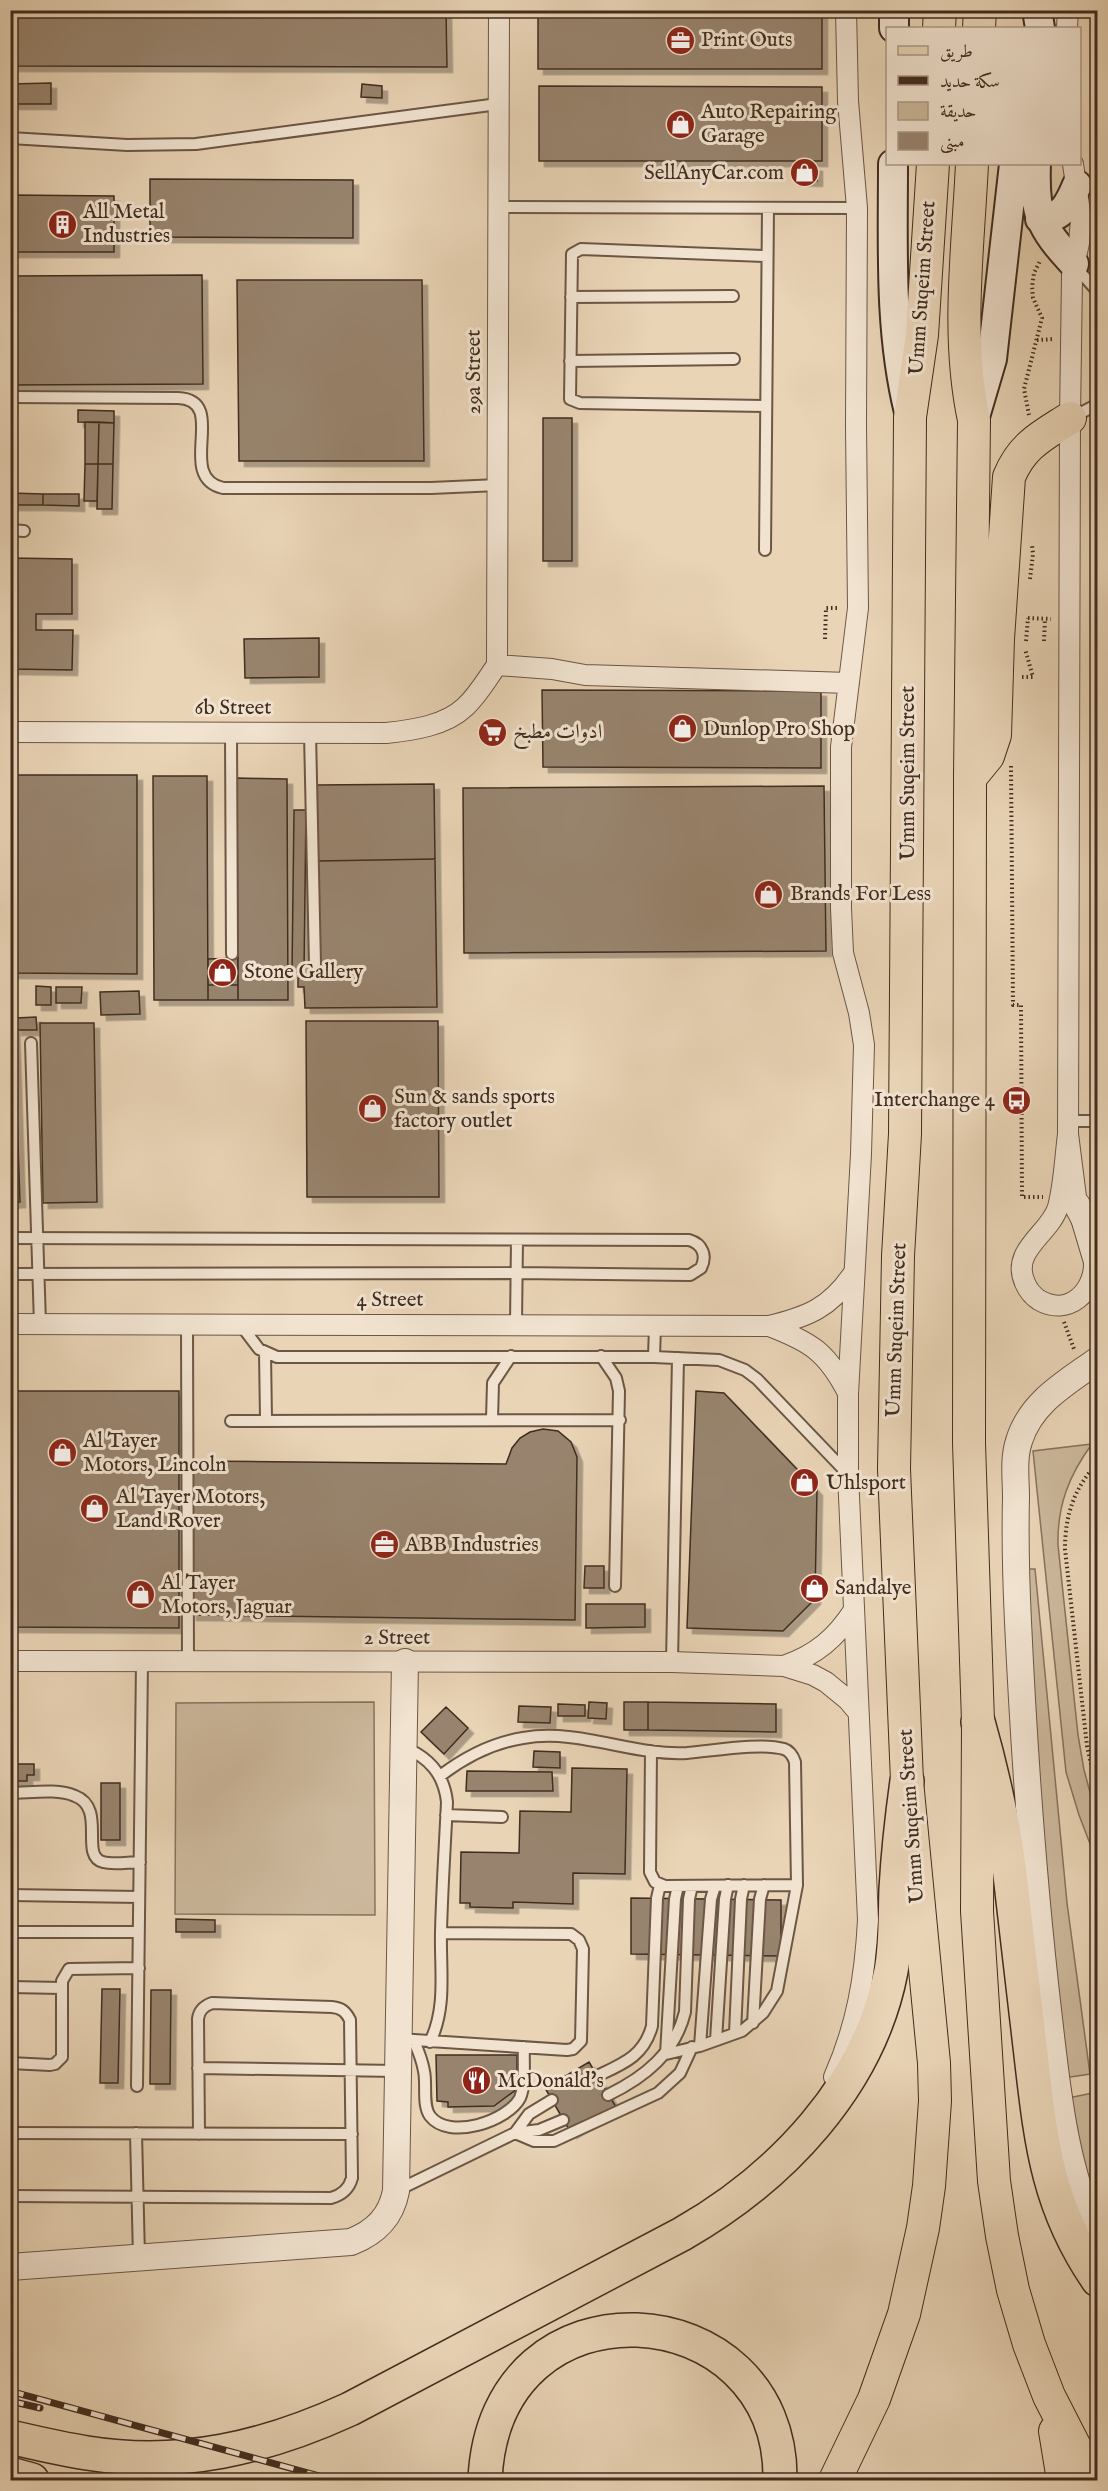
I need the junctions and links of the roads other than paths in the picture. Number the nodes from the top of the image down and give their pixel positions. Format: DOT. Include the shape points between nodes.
graph roads {
  1 [pos="499,10"];
  2 [pos="846,10"];
  3 [pos="894,10"];
  4 [pos="940,10"];
  5 [pos="980,10"];
  6 [pos="1030,10"];
  7 [pos="1036,10"];
  8 [pos="1068,10"];
  9 [pos="894,27"];
  10 [pos="939,27"];
  11 [pos="980,27"];
  12 [pos="1028,27"];
  13 [pos="1040,27"];
  14 [pos="1067,27"];
  15 [pos="498,105"];
  16 [pos="10,138"];
  17 [pos="893,165"];
  18 [pos="933,165"];
  19 [pos="972,165"];
  20 [pos="1014,165"];
  21 [pos="1036,165"];
  22 [pos="1075,174"];
  23 [pos="499,207"];
  24 [pos="768,208"];
  25 [pos="857,208"];
  26 [pos="1046,229"];
  27 [pos="767,256"];
  28 [pos="1074,264"];
  29 [pos="1098,292"];
  30 [pos="733,296"];
  31 [pos="571,297"];
  32 [pos="734,359"];
  33 [pos="570,361"];
  34 [pos="10,397"];
  35 [pos="1098,404"];
  36 [pos="766,406"];
  37 [pos="910,417"];
  38 [pos="1070,418"];
  39 [pos="974,420"];
  40 [pos="498,485"];
  41 [pos="10,530"];
  42 [pos="24,531"];
  43 [pos="765,550"];
  44 [pos="497,665"];
  45 [pos="849,683"];
  46 [pos="10,732"];
  47 [pos="231,732"];
  48 [pos="310,733"];
  49 [pos="970,778"];
  50 [pos="232,954"];
  51 [pos="315,964"];
  52 [pos="31,1043"];
  53 [pos="1098,1121"];
  54 [pos="1068,1128"];
  55 [pos="1077,1204"];
  56 [pos="10,1238"];
  57 [pos="37,1238"];
  58 [pos="517,1240"];
  59 [pos="1098,1244"];
  60 [pos="38,1273"];
  61 [pos="517,1273"];
  62 [pos="10,1274"];
  63 [pos="853,1274"];
  64 [pos="240,1323"];
  65 [pos="10,1324"];
  66 [pos="40,1324"];
  67 [pos="187,1324"];
  68 [pos="516,1324"];
  69 [pos="655,1326"];
  70 [pos="769,1326"];
  71 [pos="265,1353"];
  72 [pos="511,1356"];
  73 [pos="601,1356"];
  74 [pos="1086,1356"];
  75 [pos="654,1357"];
  76 [pos="678,1358"];
  77 [pos="848,1394"];
  78 [pos="492,1419"];
  79 [pos="266,1420"];
  80 [pos="620,1420"];
  81 [pos="231,1421"];
  82 [pos="848,1474"];
  83 [pos="615,1586"];
  84 [pos="854,1610"];
  85 [pos="10,1662"];
  86 [pos="142,1662"];
  87 [pos="188,1662"];
  88 [pos="405,1662"];
  89 [pos="672,1662"];
  90 [pos="784,1666"];
  91 [pos="858,1712"];
  92 [pos="978,1722"];
  93 [pos="403,1747"];
  94 [pos="651,1751"];
  95 [pos="440,1776"];
  96 [pos="907,1781"];
  97 [pos="10,1793"];
  98 [pos="446,1815"];
  99 [pos="502,1817"];
  100 [pos="140,1862"];
  101 [pos="660,1885"];
  102 [pos="744,1885"];
  103 [pos="764,1885"];
  104 [pos="797,1885"];
  105 [pos="678,1886"];
  106 [pos="692,1886"];
  107 [pos="715,1886"];
  108 [pos="728,1886"];
  109 [pos="10,1895"];
  110 [pos="140,1897"];
  111 [pos="10,1932"];
  112 [pos="139,1932"];
  113 [pos="441,1933"];
  114 [pos="139,1968"];
  115 [pos="10,1988"];
  116 [pos="62,1988"];
  117 [pos="753,2023"];
  118 [pos="735,2033"];
  119 [pos="406,2040"];
  120 [pos="716,2040"];
  121 [pos="430,2042"];
  122 [pos="524,2047"];
  123 [pos="696,2047"];
  124 [pos="666,2054"];
  125 [pos="10,2063"];
  126 [pos="198,2068"];
  127 [pos="350,2070"];
  128 [pos="397,2071"];
  129 [pos="597,2076"];
  130 [pos="137,2086"];
  131 [pos="608,2095"];
  132 [pos="552,2100"];
  133 [pos="563,2120"];
  134 [pos="10,2133"];
  135 [pos="136,2133"];
  136 [pos="515,2133"];
  137 [pos="807,2133"];
  138 [pos="199,2134"];
  139 [pos="352,2134"];
  140 [pos="396,2191"];
  141 [pos="10,2196"];
  142 [pos="138,2197"];
  143 [pos="1098,2240"];
  144 [pos="139,2257"];
  145 [pos="10,2267"];
  146 [pos="1098,2280"];
  147 [pos="1049,2396"];
  148 [pos="874,2399"];
  149 [pos="10,2437"];
  150 [pos="10,2474"];
  151 [pos="32,2481"];
  152 [pos="485,2481"];
  153 [pos="780,2481"];
  154 [pos="835,2481"];
  155 [pos="858,2481"];
  156 [pos="1063,2481"];
  157 [pos="1092,2481"];
  1 -- 15 [label="street, 29a Street"];
  2 -- 25 [label="street" via="848,101"];
  3 -- 9 [label="main road"];
  4 -- 10 [label="main road"];
  5 -- 11 [label="main road"];
  6 -- 12 [label="main road"];
  7 -- 13 [label="main road"];
  8 -- 14 [label="street"];
  15 -- 16 [label="lane" via="196,144 127,145"];
  15 -- 23 [label="street, 29a Street"];
  17 -- 37 [label="main road" via="895,332"];
  18 -- 37 [label="main road, Umm Suqeim Street" via="919,363"];
  19 -- 39 [label="main road, Umm Suqeim Street" via="964,356"];
  20 -- 39 [label="main road" via="993,348"];
  21 -- 26 [label="main road" via="1035,193"];
  22 -- 26 [label="main road" via="1064,210 1049,219"];
  22 -- 28 [label="street" via="1081,227"];
  23 -- 24 [label="lane"];
  23 -- 40 [label="street, 29a Street"];
  24 -- 25 [label="lane"];
  24 -- 27 [label="lane"];
  25 -- 45 [label="street" via="858,608"];
  26 -- 28 [label="main road"];
  27 -- 31 [label="lane" via="581,249 572,254"];
  27 -- 36 [label="lane"];
  28 -- 29 [label="lane"];
  28 -- 38 [label="street"];
  30 -- 31 [label="lane"];
  31 -- 33 [label="lane"];
  32 -- 33 [label="lane"];
  33 -- 36 [label="lane" via="570,399 580,403"];
  34 -- 40 [label="lane" via="189,400 199,408 202,420 203,473 222,488"];
  35 -- 38 [label="lane"];
  36 -- 43 [label="lane"];
  37 -- 96 [label="main road, Umm Suqeim Street" via="905,1134 894,1397"];
  38 -- 49 [label="main road" via="1025,449 1009,477 1014,618 995,735 988,756"];
  38 -- 54 [label="street"];
  39 -- 49 [label="main road, Umm Suqeim Street"];
  40 -- 44 [label="street, 29a Street"];
  41 -- 42 [label="lane"];
  44 -- 45 [label="street" via="585,675"];
  44 -- 48 [label="street, 6b Street" via="477,694 453,717 437,723 403,731"];
  45 -- 63 [label="street" via="840,772 841,931 864,1045"];
  46 -- 47 [label="street, 6b Street"];
  47 -- 48 [label="street, 6b Street"];
  47 -- 50 [label="lane"];
  48 -- 51 [label="lane"];
  49 -- 92 [label="main road, Umm Suqeim Street" via="969,1443"];
  52 -- 57 [label="lane"];
  53 -- 54 [label="lane"];
  54 -- 55 [label="street"];
  54 -- 55 [label="street" via="1055,1215 1022,1261 1027,1287 1048,1304 1075,1301 1093,1281 1094,1262"];
  55 -- 59 [label="street"];
  56 -- 57 [label="lane"];
  57 -- 58 [label="lane"];
  57 -- 60 [label="lane"];
  58 -- 61 [label="lane"];
  58 -- 61 [label="lane" via="689,1240 699,1245 704,1257 701,1268 690,1275"];
  60 -- 61 [label="lane"];
  60 -- 62 [label="lane"];
  60 -- 66 [label="lane"];
  61 -- 68 [label="lane"];
  63 -- 70 [label="street, 4 Street" via="843,1289 815,1311"];
  63 -- 77 [label="street"];
  64 -- 67 [label="street, 4 Street"];
  64 -- 68 [label="street, 4 Street"];
  64 -- 71 [label="lane"];
  65 -- 66 [label="street, 4 Street"];
  66 -- 67 [label="street, 4 Street"];
  67 -- 87 [label="lane"];
  68 -- 69 [label="street, 4 Street"];
  69 -- 70 [label="street, 4 Street"];
  69 -- 75 [label="lane"];
  70 -- 77 [label="street, 4 Street" via="813,1347 834,1368"];
  71 -- 72 [label="lane" via="277,1357"];
  71 -- 79 [label="lane"];
  72 -- 73 [label="lane"];
  72 -- 78 [label="lane" via="494,1383"];
  73 -- 75 [label="lane"];
  73 -- 80 [label="lane" via="618,1385"];
  74 -- 143 [label="street" via="1035,1408 1018,1443 1017,1602 1040,1940 1067,2146"];
  75 -- 76 [label="lane"];
  76 -- 82 [label="lane" via="719,1360 745,1370"];
  76 -- 89 [label="lane"];
  77 -- 82 [label="street"];
  78 -- 79 [label="lane"];
  78 -- 80 [label="lane"];
  79 -- 81 [label="lane"];
  80 -- 83 [label="lane"];
  82 -- 84 [label="street"];
  84 -- 90 [label="street, 2 Street" via="818,1651"];
  84 -- 91 [label="street"];
  85 -- 86 [label="street, 2 Street"];
  86 -- 87 [label="street, 2 Street"];
  86 -- 100 [label="lane"];
  87 -- 88 [label="street, 2 Street"];
  88 -- 89 [label="street, 2 Street"];
  88 -- 93 [label="street"];
  89 -- 90 [label="street, 2 Street"];
  90 -- 91 [label="street, 2 Street" via="826,1682"];
  91 -- 137 [label="street" via="868,1887 863,1988 840,2063"];
  92 -- 146 [label="highway" via="1005,1842 1045,2164 1062,2216"];
  92 -- 147 [label="main road, Umm Suqeim Street" via="977,1911 994,2181 1014,2290"];
  93 -- 95 [label="lane" via="424,1757"];
  93 -- 119 [label="street"];
  94 -- 95 [label="lane" via="575,1737 525,1737 480,1750"];
  94 -- 101 [label="lane" via="650,1872"];
  94 -- 104 [label="lane" via="785,1749 793,1756"];
  95 -- 98 [label="lane" via="446,1790"];
  96 -- 137 [label="highway" via="892,1969 885,1997 860,2058"];
  96 -- 148 [label="main road, Umm Suqeim Street" via="934,2063 933,2144 915,2270"];
  97 -- 100 [label="lane" via="64,1793 79,1797 92,1815 92,1849 96,1858 104,1862"];
  98 -- 99 [label="lane"];
  98 -- 113 [label="lane"];
  100 -- 110 [label="lane"];
  101 -- 105 [label="lane"];
  101 -- 129 [label="lane" via="649,2037 637,2055"];
  102 -- 103 [label="lane"];
  102 -- 108 [label="lane"];
  102 -- 118 [label="lane"];
  103 -- 104 [label="lane"];
  103 -- 117 [label="lane"];
  104 -- 117 [label="lane" via="777,1991"];
  105 -- 106 [label="lane"];
  105 -- 124 [label="lane"];
  106 -- 107 [label="lane"];
  106 -- 124 [label="lane" via="685,2012 677,2037"];
  107 -- 108 [label="lane"];
  107 -- 123 [label="lane"];
  108 -- 120 [label="lane"];
  109 -- 110 [label="lane"];
  110 -- 112 [label="lane"];
  111 -- 112 [label="lane"];
  112 -- 114 [label="lane"];
  113 -- 121 [label="lane" via="442,2001"];
  113 -- 122 [label="lane" via="572,1934 579,1940 583,1949 580,2041 567,2050"];
  114 -- 116 [label="lane" via="69,1969 63,1976"];
  114 -- 130 [label="lane"];
  115 -- 116 [label="lane"];
  116 -- 125 [label="lane" via="63,2052 59,2061 50,2065"];
  117 -- 118 [label="lane"];
  118 -- 120 [label="lane"];
  119 -- 121 [label="lane"];
  119 -- 122 [label="lane" via="424,2071 430,2116 455,2129 486,2122 514,2105 522,2091"];
  119 -- 128 [label="street"];
  120 -- 123 [label="lane"];
  121 -- 122 [label="lane"];
  123 -- 124 [label="lane"];
  123 -- 136 [label="lane" via="680,2073 658,2093 554,2141 534,2141"];
  124 -- 131 [label="lane" via="635,2080"];
  126 -- 127 [label="lane"];
  126 -- 127 [label="lane" via="199,2013 212,2003 338,2008 350,2020"];
  126 -- 138 [label="lane"];
  127 -- 128 [label="lane"];
  127 -- 139 [label="lane"];
  128 -- 140 [label="street"];
  132 -- 136 [label="lane" via="529,2114"];
  133 -- 136 [label="lane" via="539,2130"];
  134 -- 135 [label="lane"];
  135 -- 138 [label="lane"];
  135 -- 142 [label="lane"];
  136 -- 140 [label="lane"];
  137 -- 149 [label="highway" via="755,2185 707,2219 309,2428 266,2443 177,2458 87,2453"];
  138 -- 139 [label="lane"];
  139 -- 142 [label="lane" via="352,2178 338,2196"];
  140 -- 144 [label="street" via="389,2214 379,2226 351,2241"];
  141 -- 142 [label="lane"];
  142 -- 144 [label="lane"];
  144 -- 145 [label="street"];
  147 -- 156 [label="main road"];
  147 -- 157 [label="main road, Umm Suqeim Street"];
  148 -- 154 [label="main road, Umm Suqeim Street"];
  148 -- 155 [label="main road"];
  150 -- 151 [label="highway"];
  152 -- 153 [label="highway" via="492,2429 503,2404 538,2363 585,2336 639,2329 692,2342 737,2373 768,2418 777,2444"];
}
